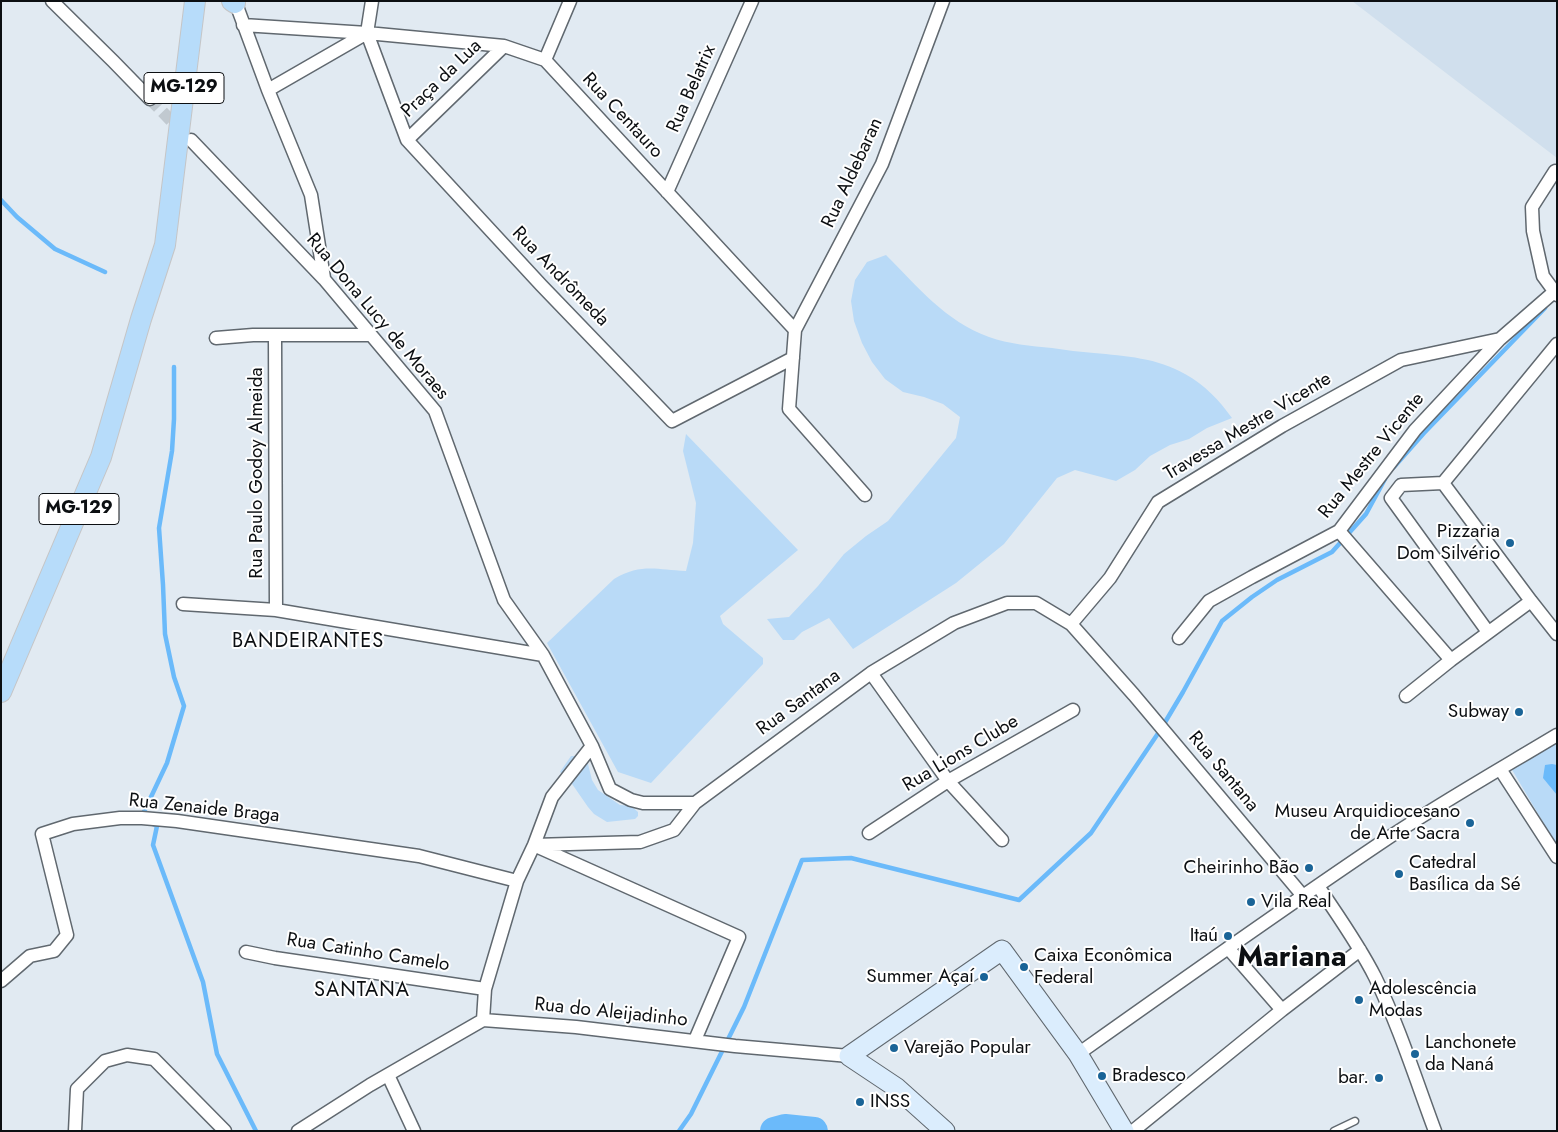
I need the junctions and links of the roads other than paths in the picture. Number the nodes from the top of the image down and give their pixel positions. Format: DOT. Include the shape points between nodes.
graph roads {
  1 [pos="52,1"];
  2 [pos="205,1"];
  3 [pos="372,1"];
  4 [pos="570,1"];
  5 [pos="752,1"];
  6 [pos="943,1"];
  7 [pos="234,2"];
  8 [pos="194,11"];
  9 [pos="243,25"];
  10 [pos="367,33"];
  11 [pos="504,46"];
  12 [pos="545,60"];
  13 [pos="268,90"];
  14 [pos="150,98"];
  15 [pos="191,140"];
  16 [pos="407,140"];
  17 [pos="1555,171"];
  18 [pos="667,192"];
  19 [pos="324,278"];
  20 [pos="1556,293"];
  21 [pos="795,330"];
  22 [pos="371,335"];
  23 [pos="275,336"];
  24 [pos="216,338"];
  25 [pos="1500,339"];
  26 [pos="1557,344"];
  27 [pos="793,358"];
  28 [pos="1443,483"];
  29 [pos="865,495"];
  30 [pos="1339,531"];
  31 [pos="1531,601"];
  32 [pos="182,604"];
  33 [pos="276,610"];
  34 [pos="1071,624"];
  35 [pos="1488,632"];
  36 [pos="1557,634"];
  37 [pos="1179,638"];
  38 [pos="543,655"];
  39 [pos="1451,660"];
  40 [pos="871,674"];
  41 [pos="1,692"];
  42 [pos="1406,696"];
  43 [pos="1073,710"];
  44 [pos="1557,735"];
  45 [pos="592,746"];
  46 [pos="1500,769"];
  47 [pos="948,781"];
  48 [pos="695,803"];
  49 [pos="869,833"];
  50 [pos="1002,840"];
  51 [pos="534,845"];
  52 [pos="1557,857"];
  53 [pos="517,881"];
  54 [pos="1318,886"];
  55 [pos="1303,896"];
  56 [pos="1228,948"];
  57 [pos="1360,950"];
  58 [pos="246,952"];
  59 [pos="1,981"];
  60 [pos="485,989"];
  61 [pos="1282,1010"];
  62 [pos="483,1020"];
  63 [pos="695,1040"];
  64 [pos="1078,1054"];
  65 [pos="849,1056"];
  66 [pos="388,1075"];
  67 [pos="1355,1120"];
  68 [pos="75,1131"];
  69 [pos="225,1131"];
  70 [pos="298,1131"];
  71 [pos="414,1131"];
  72 [pos="945,1131"];
  73 [pos="1124,1131"];
  74 [pos="1133,1131"];
  75 [pos="1334,1131"];
  76 [pos="1435,1131"];
  1 -- 14 [label="street"];
  2 -- 8 [label="main road"];
  3 -- 10 [label="street"];
  4 -- 12 [label="street"];
  5 -- 18 [label="street, Rua Belatrix"];
  6 -- 21 [label="street, Rua Aldebaran" via="882,164"];
  7 -- 9 [label="street"];
  8 -- 41 [label="main road, MG-129 / MG-129" via="165,245 101,457"];
  9 -- 10 [label="street, Rua Centauro"];
  9 -- 13 [label="street"];
  10 -- 11 [label="street, Rua Centauro"];
  10 -- 13 [label="street"];
  10 -- 16 [label="street, Rua Andrômeda"];
  11 -- 12 [label="street, Rua Centauro"];
  11 -- 16 [label="street, Praça da Lua"];
  12 -- 18 [label="street, Rua Centauro"];
  13 -- 19 [label="street" via="311,196"];
  15 -- 19 [label="street, Rua Dona Lucy de Moraes"];
  16 -- 27 [label="street, Rua Andrômeda" via="672,421"];
  17 -- 20 [label="street" via="1532,207 1533,232 1543,276"];
  18 -- 21 [label="street, Rua Centauro"];
  19 -- 22 [label="street, Rua Dona Lucy de Moraes"];
  20 -- 25 [label="street, Rua Mestre Vicente"];
  21 -- 27 [label="street, Rua Aldebaran"];
  22 -- 23 [label="street"];
  22 -- 38 [label="street, Rua Dona Lucy de Moraes" via="435,411 504,600"];
  23 -- 24 [label="street"];
  23 -- 33 [label="street, Rua Paulo Godoy Almeida"];
  25 -- 30 [label="street, Rua Mestre Vicente" via="1415,430"];
  25 -- 34 [label="street, Travessa Mestre Vicente" via="1401,360 1282,426 1158,502 1110,578"];
  26 -- 28 [label="street"];
  27 -- 29 [label="street, Rua Aldebaran" via="789,409"];
  28 -- 31 [label="street"];
  28 -- 35 [label="street" via="1400,485 1391,498"];
  30 -- 37 [label="street, Rua Mestre Vicente" via="1209,601"];
  30 -- 39 [label="street"];
  31 -- 35 [label="street"];
  31 -- 36 [label="street"];
  32 -- 33 [label="street"];
  33 -- 38 [label="street"];
  34 -- 40 [label="street, Rua Santana" via="1036,603 1007,603 954,623"];
  34 -- 55 [label="street, Rua Santana"];
  35 -- 39 [label="street"];
  38 -- 45 [label="street, Rua Dona Lucy de Moraes"];
  39 -- 42 [label="street"];
  40 -- 47 [label="street"];
  40 -- 48 [label="street, Rua Santana"];
  43 -- 47 [label="street, Rua Lions Clube"];
  44 -- 46 [label="street"];
  45 -- 48 [label="street, Rua Dona Lucy de Moraes" via="610,789 643,803"];
  45 -- 51 [label="street" via="552,797"];
  46 -- 52 [label="street"];
  46 -- 54 [label="street" via="1380,843"];
  47 -- 49 [label="street, Rua Lions Clube"];
  47 -- 50 [label="street"];
  48 -- 51 [label="street, Rua Santana" via="674,830 640,842"];
  51 -- 53 [label="street"];
  51 -- 63 [label="street" via="739,937"];
  53 -- 59 [label="street, Rua Zenaide Braga" via="419,856 177,821 120,818 73,824 42,834 67,935 54,951 30,956"];
  53 -- 60 [label="street"];
  54 -- 55 [label="street"];
  54 -- 57 [label="street"];
  55 -- 56 [label="street"];
  56 -- 61 [label="street"];
  56 -- 64 [label="street"];
  57 -- 61 [label="street"];
  57 -- 76 [label="street" via="1392,1017"];
  58 -- 60 [label="street, Rua Catinho Camelo"];
  60 -- 62 [label="street"];
  61 -- 74 [label="street"];
  62 -- 63 [label="street, Rua do Aleijadinho"];
  62 -- 66 [label="street"];
  63 -- 65 [label="street, Rua do Aleijadinho"];
  64 -- 65 [label="street" via="1002,950"];
  64 -- 73 [label="street"];
  65 -- 72 [label="street" via="897,1088"];
  66 -- 70 [label="street"];
  66 -- 71 [label="street"];
  67 -- 75 [label="lane"];
  68 -- 69 [label="street" via="77,1088 105,1061 127,1055 154,1059"];
}
